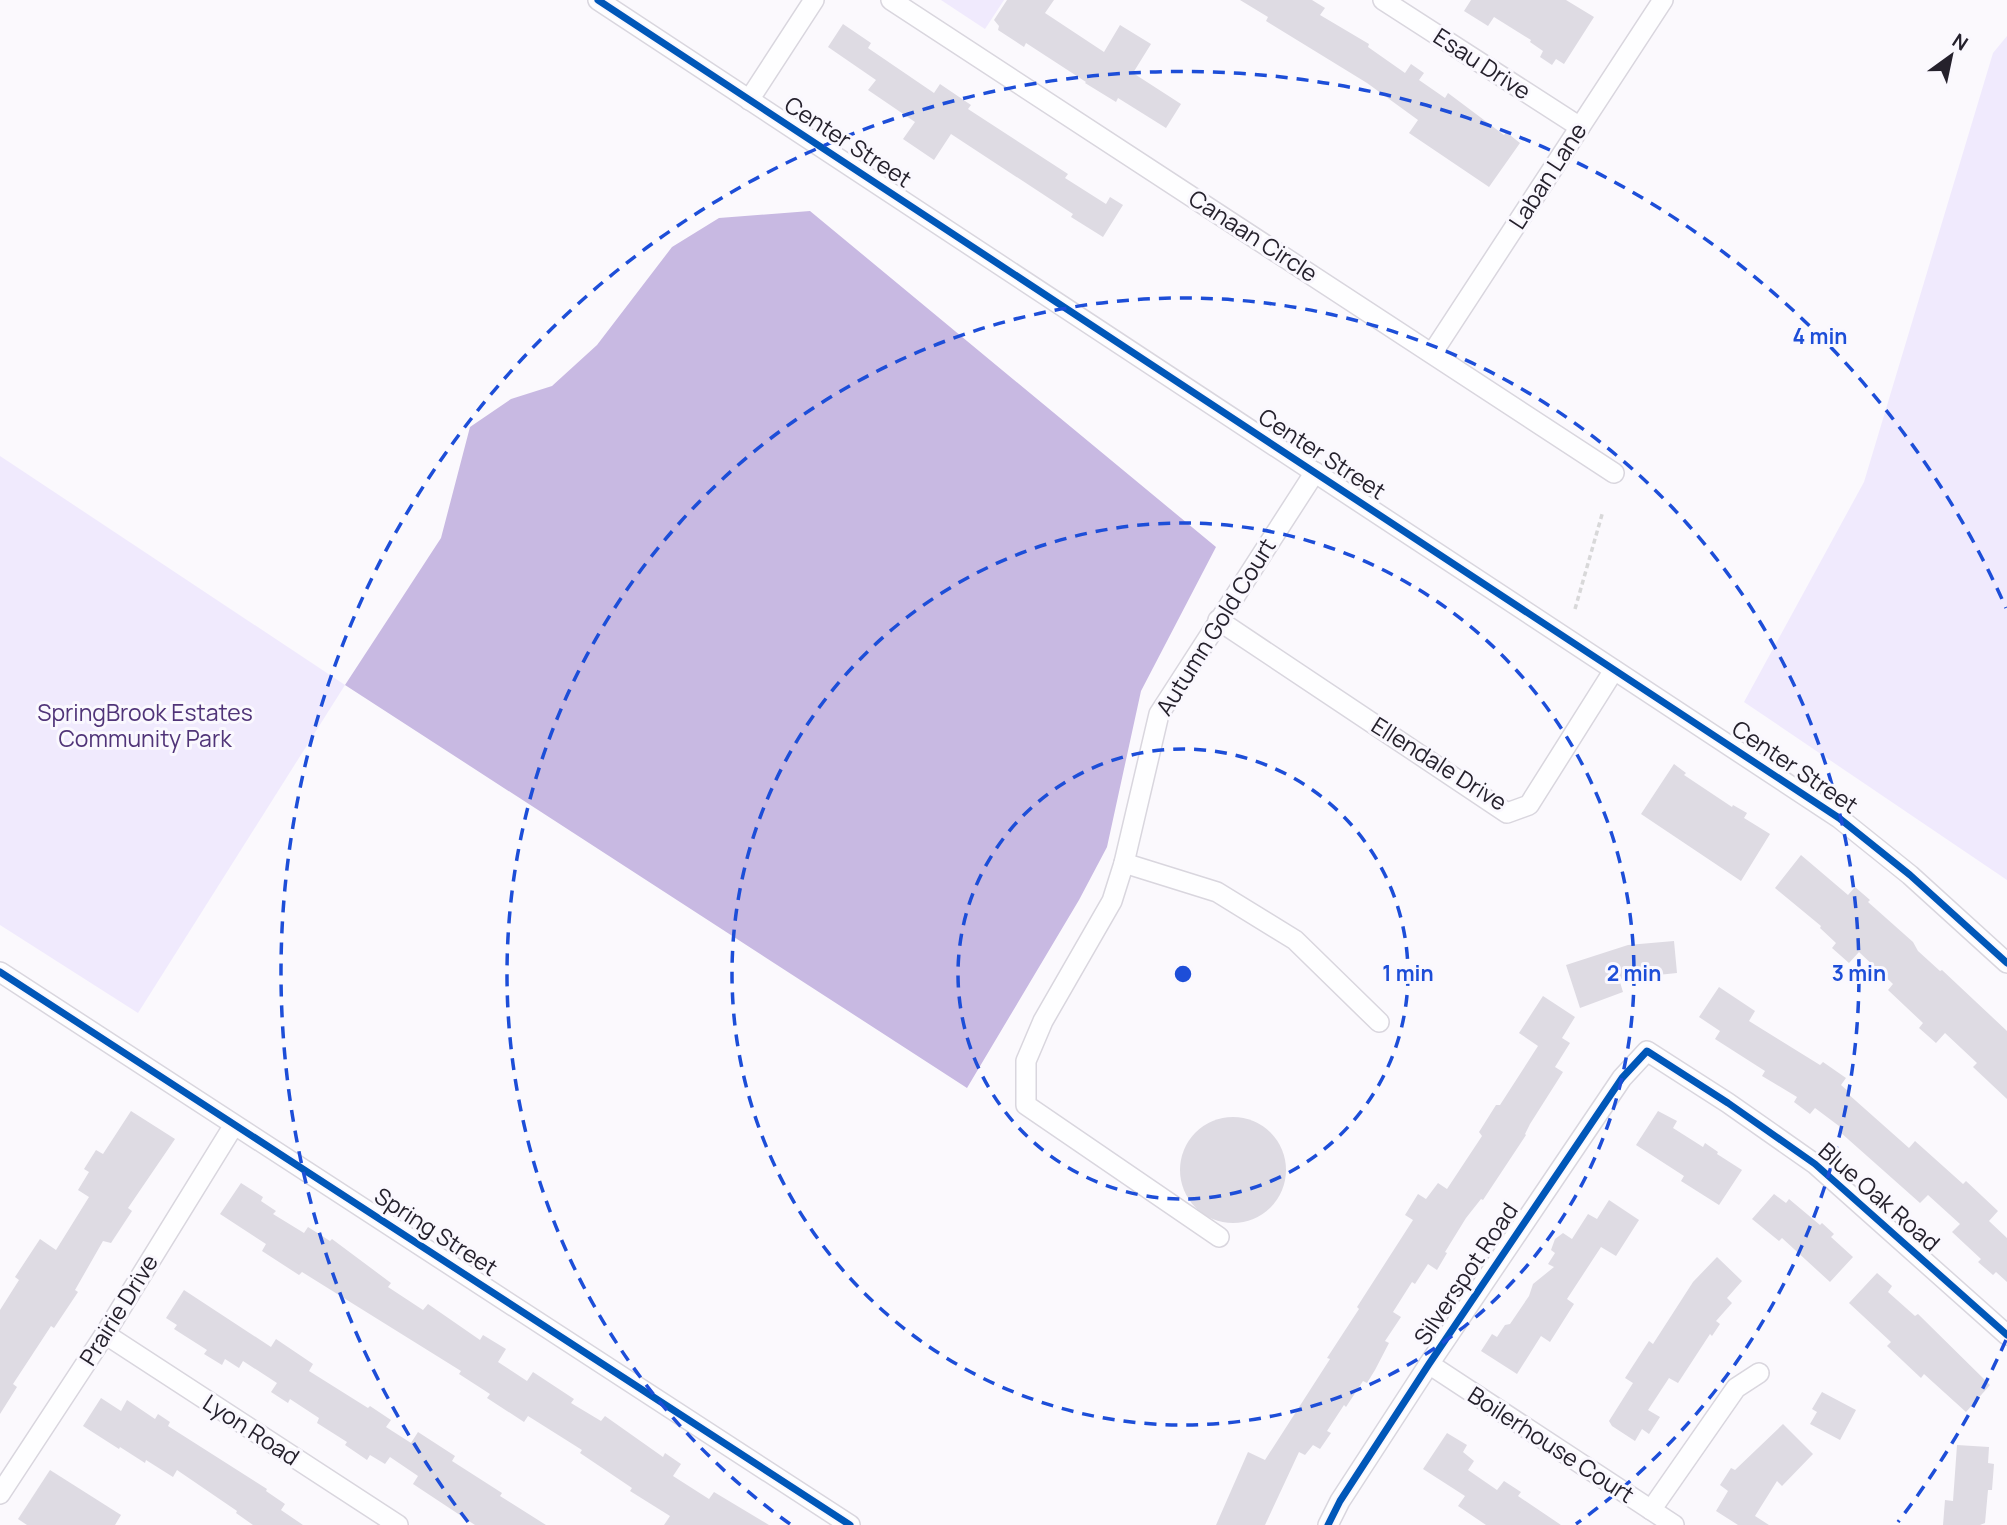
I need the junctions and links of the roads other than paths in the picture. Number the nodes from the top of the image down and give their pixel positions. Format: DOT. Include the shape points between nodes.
graph roads {
  1 [pos="598,0"];
  2 [pos="814,0"];
  3 [pos="891,0"];
  4 [pos="1384,0"];
  5 [pos="1662,0"];
  6 [pos="749,100"];
  7 [pos="1580,127"];
  8 [pos="1433,352"];
  9 [pos="1315,472"];
  10 [pos="1614,473"];
  11 [pos="1218,620"];
  12 [pos="1614,670"];
  13 [pos="1124,863"];
  14 [pos="2007,963"];
  15 [pos="0,972"];
  16 [pos="1379,1022"];
  17 [pos="1647,1051"];
  18 [pos="234,1125"];
  19 [pos="1219,1237"];
  20 [pos="105,1334"];
  21 [pos="2007,1335"];
  22 [pos="1429,1364"];
  23 [pos="1759,1373"];
  24 [pos="0,1494"];
  25 [pos="1651,1510"];
  26 [pos="398,1525"];
  27 [pos="850,1525"];
  28 [pos="1328,1525"];
  29 [pos="1674,1525"];
  1 -- 6 [label="street, Center Street"];
  2 -- 6 [label="street"];
  3 -- 8 [label="street, Canaan Circle"];
  4 -- 7 [label="street, Esau Drive"];
  5 -- 7 [label="street, Laban Lane"];
  6 -- 9 [label="street, Center Street"];
  7 -- 8 [label="street, Laban Lane"];
  8 -- 10 [label="street, Canaan Circle"];
  9 -- 11 [label="street, Autumn Gold Court"];
  9 -- 12 [label="street, Center Street"];
  11 -- 12 [label="street, Ellendale Drive" via="1507,813 1529,805"];
  11 -- 13 [label="street, Autumn Gold Court" via="1159,714"];
  12 -- 14 [label="street, Center Street" via="1866,838"];
  13 -- 16 [label="street" via="1217,892 1295,940"];
  13 -- 19 [label="street, Autumn Gold Court" via="1112,901 1042,1021 1026,1061 1026,1105"];
  15 -- 18 [label="street, Spring Street"];
  17 -- 21 [label="street, Blue Oak Road" via="1815,1164"];
  17 -- 22 [label="street, Silverspot Road" via="1622,1077"];
  18 -- 20 [label="street, Prairie Drive"];
  18 -- 27 [label="street, Spring Street"];
  20 -- 24 [label="street, Prairie Drive"];
  20 -- 26 [label="street, Lyon Road"];
  22 -- 25 [label="street, Boilerhouse Court"];
  22 -- 28 [label="street, Silverspot Road"];
  23 -- 25 [label="street" via="1736,1388"];
  25 -- 29 [label="street, Boilerhouse Court"];
}
